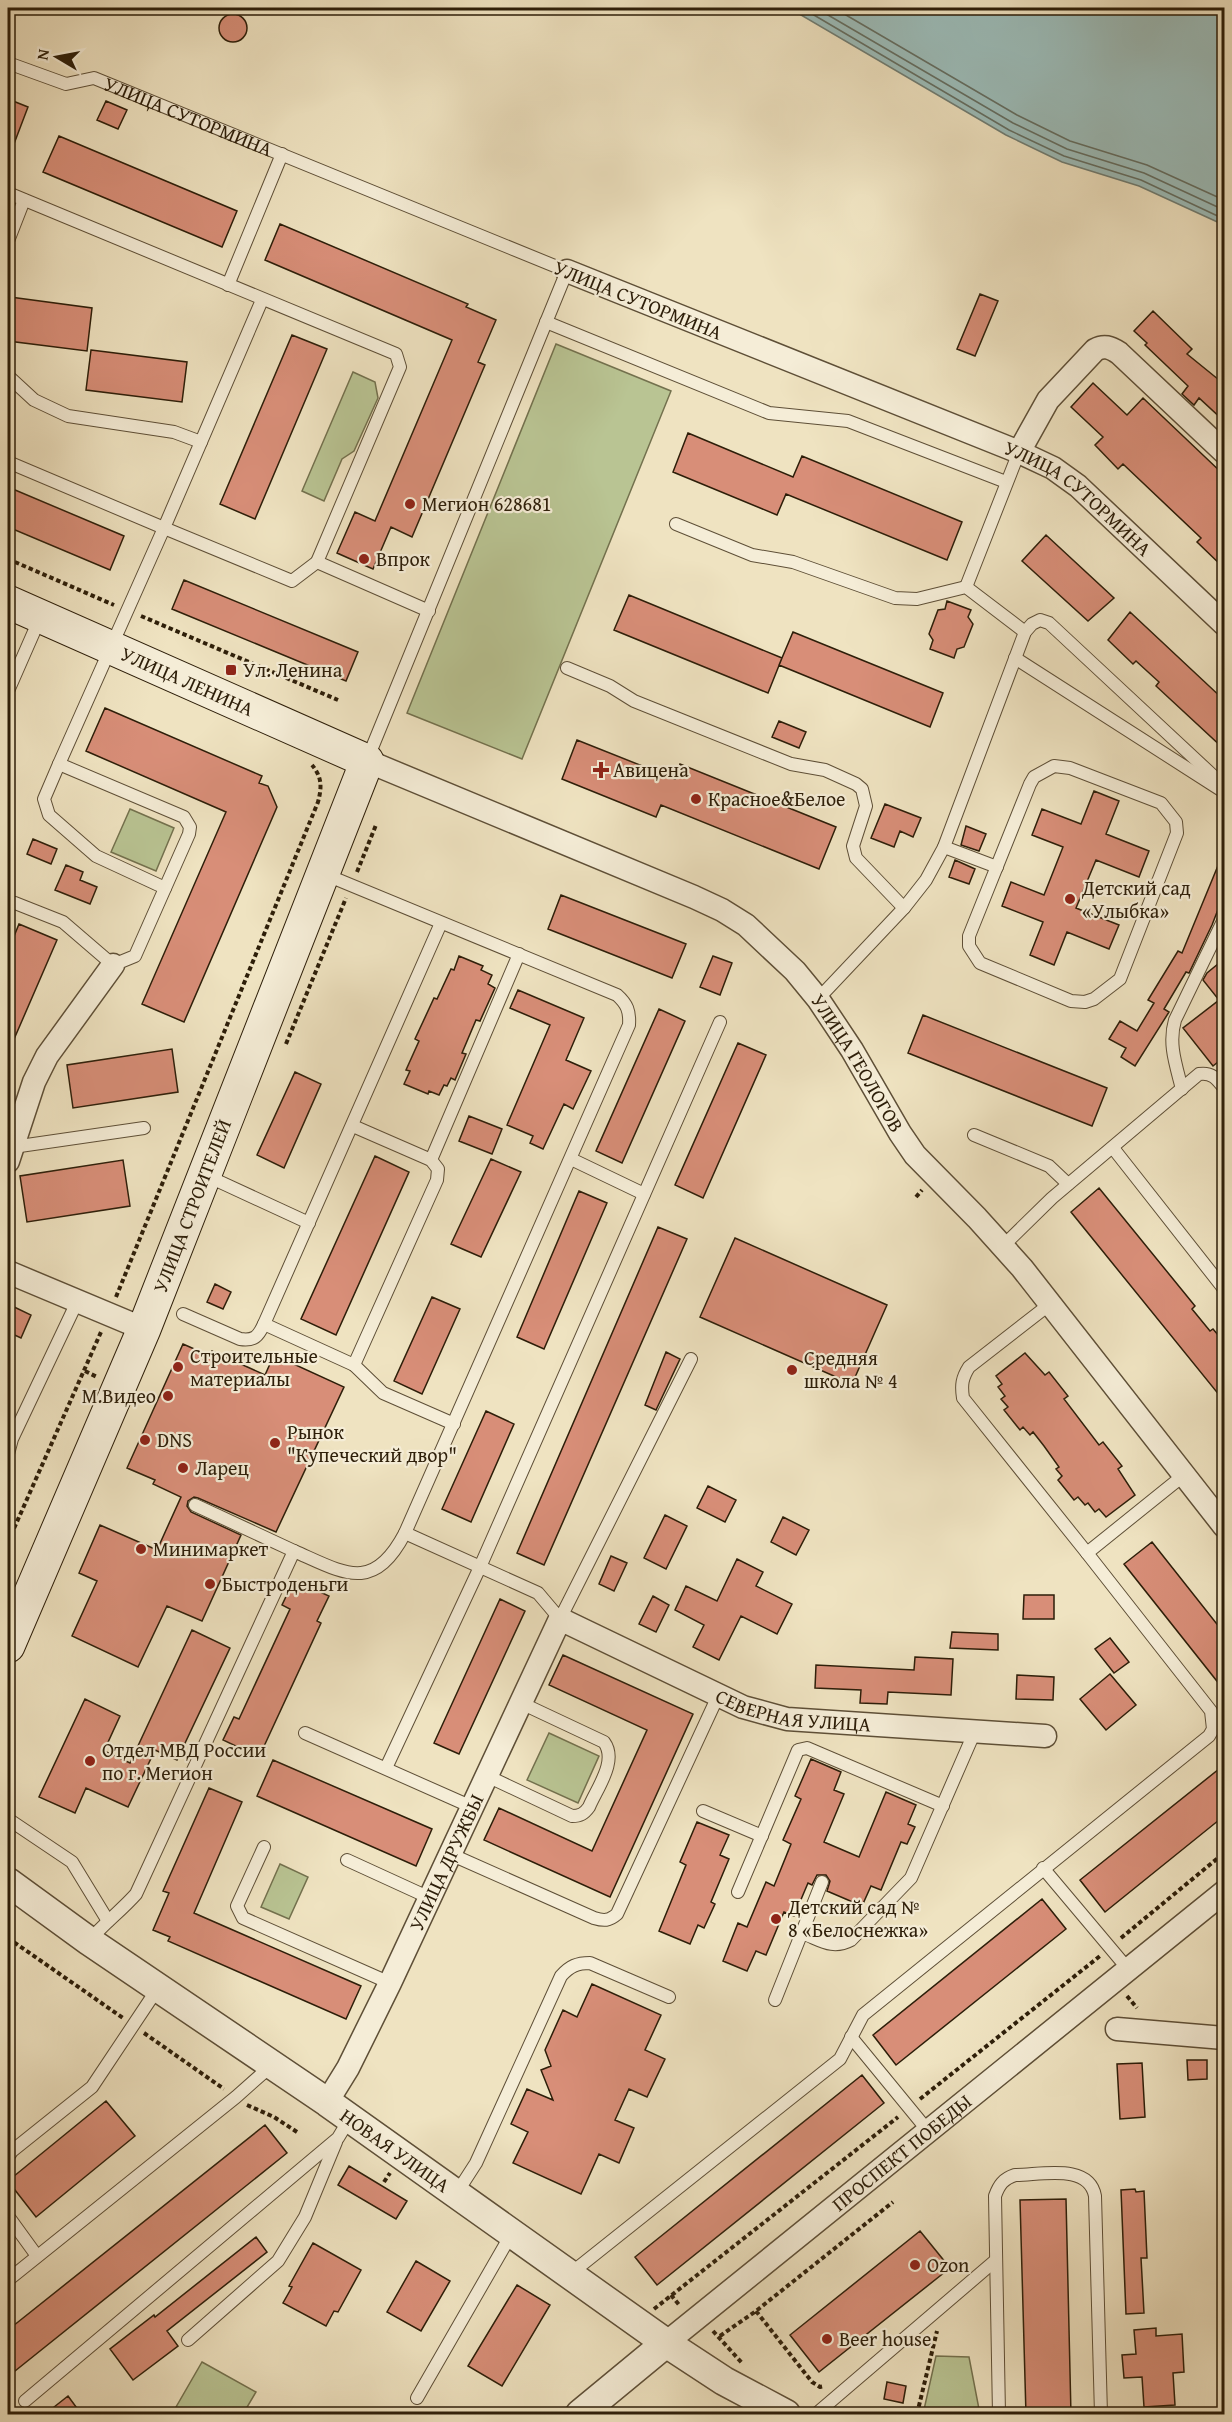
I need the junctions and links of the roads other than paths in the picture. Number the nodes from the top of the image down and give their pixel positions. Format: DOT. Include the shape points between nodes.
graph roads {
  1 [pos="8,63"];
  2 [pos="282,154"];
  3 [pos="8,193"];
  4 [pos="24,200"];
  5 [pos="8,242"];
  6 [pos="567,271"];
  7 [pos="228,285"];
  8 [pos="262,300"];
  9 [pos="546,322"];
  10 [pos="8,376"];
  11 [pos="201,442"];
  12 [pos="1019,452"];
  13 [pos="1224,452"];
  14 [pos="8,462"];
  15 [pos="1006,482"];
  16 [pos="676,524"];
  17 [pos="164,528"];
  18 [pos="317,562"];
  19 [pos="966,586"];
  20 [pos="8,602"];
  21 [pos="429,611"];
  22 [pos="41,617"];
  23 [pos="1224,624"];
  24 [pos="1025,632"];
  25 [pos="111,648"];
  26 [pos="1015,658"];
  27 [pos="567,668"];
  28 [pos="11,673"];
  29 [pos="8,691"];
  30 [pos="367,761"];
  31 [pos="59,764"];
  32 [pos="1224,786"];
  33 [pos="1224,792"];
  34 [pos="944,847"];
  35 [pos="997,867"];
  36 [pos="337,880"];
  37 [pos="165,888"];
  38 [pos="8,902"];
  39 [pos="904,908"];
  40 [pos="1224,920"];
  41 [pos="441,923"];
  42 [pos="519,954"];
  43 [pos="113,965"];
  44 [pos="818,999"];
  45 [pos="720,1022"];
  46 [pos="1224,1088"];
  47 [pos="1182,1089"];
  48 [pos="353,1126"];
  49 [pos="144,1128"];
  50 [pos="974,1136"];
  51 [pos="1113,1148"];
  52 [pos="10,1154"];
  53 [pos="571,1159"];
  54 [pos="431,1160"];
  55 [pos="204,1175"];
  56 [pos="1068,1184"];
  57 [pos="645,1194"];
  58 [pos="309,1223"];
  59 [pos="1003,1246"];
  60 [pos="8,1272"];
  61 [pos="1224,1289"];
  62 [pos="77,1302"];
  63 [pos="1050,1304"];
  64 [pos="183,1314"];
  65 [pos="264,1324"];
  66 [pos="144,1329"];
  67 [pos="691,1359"];
  68 [pos="354,1365"];
  69 [pos="454,1424"];
  70 [pos="8,1454"];
  71 [pos="1184,1475"];
  72 [pos="195,1505"];
  73 [pos="1224,1526"];
  74 [pos="405,1533"];
  75 [pos="294,1551"];
  76 [pos="1087,1553"];
  77 [pos="480,1567"];
  78 [pos="561,1618"];
  79 [pos="8,1646"];
  80 [pos="718,1696"];
  81 [pos="521,1703"];
  82 [pos="975,1731"];
  83 [pos="305,1733"];
  84 [pos="1045,1736"];
  85 [pos="386,1768"];
  86 [pos="487,1776"];
  87 [pos="943,1806"];
  88 [pos="472,1807"];
  89 [pos="703,1811"];
  90 [pos="8,1819"];
  91 [pos="762,1836"];
  92 [pos="264,1847"];
  93 [pos="450,1854"];
  94 [pos="347,1860"];
  95 [pos="1043,1868"];
  96 [pos="8,1882"];
  97 [pos="822,1882"];
  98 [pos="738,1892"];
  99 [pos="1224,1892"];
  100 [pos="430,1898"];
  101 [pos="99,1931"];
  102 [pos="802,1933"];
  103 [pos="1128,1970"];
  104 [pos="390,1983"];
  105 [pos="158,1988"];
  106 [pos="669,1996"];
  107 [pos="775,2000"];
  108 [pos="1117,2030"];
  109 [pos="851,2037"];
  110 [pos="1224,2038"];
  111 [pos="269,2064"];
  112 [pos="327,2102"];
  113 [pos="344,2128"];
  114 [pos="929,2132"];
  115 [pos="8,2157"];
  116 [pos="456,2194"];
  117 [pos="8,2216"];
  118 [pos="513,2233"];
  119 [pos="38,2256"];
  120 [pos="996,2260"];
  121 [pos="570,2274"];
  122 [pos="8,2280"];
  123 [pos="188,2340"];
  124 [pos="666,2343"];
  125 [pos="417,2398"];
  126 [pos="25,2401"];
  127 [pos="781,2414"];
  128 [pos="580,2415"];
  129 [pos="816,2415"];
  130 [pos="999,2415"];
  131 [pos="1101,2415"];
  1 -- 2 [label="lane, УЛИЦА СУТОРМИНА" via="66,84 94,78"];
  2 -- 6 [label="lane, УЛИЦА СУТОРМИНА"];
  2 -- 7 [label="lane"];
  3 -- 4 [label="lane"];
  4 -- 5 [label="lane"];
  4 -- 7 [label="lane"];
  6 -- 9 [label="lane"];
  6 -- 12 [label="street, УЛИЦА СУТОРМИНА"];
  7 -- 8 [label="lane"];
  8 -- 11 [label="lane"];
  8 -- 18 [label="lane" via="396,354 400,367"];
  9 -- 15 [label="lane" via="769,412 848,421"];
  9 -- 21 [label="lane"];
  10 -- 11 [label="lane" via="34,400 68,416 174,432"];
  11 -- 17 [label="lane"];
  12 -- 13 [label="street" via="1048,400 1102,347 1119,353"];
  12 -- 15 [label="lane"];
  12 -- 23 [label="street, УЛИЦА СУТОРМИНА" via="1053,468 1078,486"];
  14 -- 17 [label="lane"];
  15 -- 19 [label="lane"];
  16 -- 19 [label="lane" via="752,555 793,562 895,598 917,599"];
  17 -- 18 [label="lane" via="292,581"];
  17 -- 25 [label="lane"];
  18 -- 21 [label="lane"];
  19 -- 24 [label="lane"];
  20 -- 22 [label="main road, УЛИЦА ЛЕНИНА"];
  21 -- 30 [label="lane"];
  22 -- 25 [label="main road, УЛИЦА ЛЕНИНА"];
  22 -- 28 [label="lane"];
  24 -- 26 [label="lane"];
  24 -- 32 [label="lane" via="1040,620 1049,623"];
  25 -- 30 [label="main road, УЛИЦА ЛЕНИНА"];
  25 -- 31 [label="lane"];
  26 -- 33 [label="lane"];
  26 -- 34 [label="lane"];
  27 -- 39 [label="lane" via="644,706 791,764 825,770 856,784 862,789 866,806 853,846 856,858"];
  28 -- 29 [label="lane"];
  30 -- 36 [label="main road, УЛИЦА СТРОИТЕЛЕЙ"];
  30 -- 44 [label="street, УЛИЦА ГЕОЛОГОВ" via="722,910 768,943"];
  31 -- 37 [label="lane" via="44,799 49,815 105,862"];
  31 -- 37 [label="lane" via="188,822 189,834"];
  34 -- 35 [label="lane"];
  34 -- 39 [label="lane" via="926,880"];
  35 -- 35 [label="lane" via="1030,784 1034,777 1054,766 1070,768 1161,803 1176,822 1177,833 1126,969 1115,985 1085,1002 1071,1000 976,959 969,936"];
  36 -- 41 [label="lane"];
  36 -- 55 [label="main road, УЛИЦА СТРОИТЕЛЕЙ"];
  37 -- 43 [label="lane" via="135,956"];
  38 -- 43 [label="lane" via="63,922"];
  39 -- 44 [label="lane"];
  40 -- 47 [label="lane" via="1171,1032"];
  41 -- 42 [label="lane"];
  41 -- 48 [label="lane"];
  42 -- 53 [label="lane" via="617,995 630,1014 629,1025"];
  42 -- 54 [label="lane"];
  43 -- 52 [label="street" via="47,1056"];
  44 -- 59 [label="street, УЛИЦА ГЕОЛОГОВ" via="915,1155"];
  45 -- 57 [label="lane"];
  46 -- 47 [label="lane" via="1215,1076 1205,1073"];
  47 -- 51 [label="lane"];
  48 -- 54 [label="lane"];
  48 -- 58 [label="lane"];
  49 -- 52 [label="lane"];
  50 -- 56 [label="lane" via="1049,1166"];
  51 -- 56 [label="lane"];
  51 -- 61 [label="lane"];
  53 -- 57 [label="lane"];
  53 -- 69 [label="lane"];
  54 -- 68 [label="lane" via="438,1169 437,1180"];
  55 -- 58 [label="lane"];
  55 -- 66 [label="main road, УЛИЦА СТРОИТЕЛЕЙ"];
  56 -- 59 [label="lane"];
  57 -- 77 [label="lane"];
  58 -- 65 [label="lane"];
  59 -- 63 [label="street, УЛИЦА ГЕОЛОГОВ"];
  60 -- 62 [label="street"];
  62 -- 66 [label="street"];
  62 -- 70 [label="lane"];
  63 -- 71 [label="street, УЛИЦА ГЕОЛОГОВ"];
  63 -- 76 [label="lane" via="969,1367 964,1376 963,1398"];
  64 -- 65 [label="lane" via="240,1339 259,1335"];
  65 -- 68 [label="lane"];
  66 -- 79 [label="main road, УЛИЦА СТРОИТЕЛЕЙ"];
  67 -- 78 [label="lane"];
  68 -- 69 [label="lane" via="383,1393"];
  69 -- 74 [label="lane"];
  71 -- 73 [label="street, УЛИЦА ГЕОЛОГОВ"];
  71 -- 76 [label="lane"];
  72 -- 75 [label="lane"];
  74 -- 75 [label="lane" via="384,1563 363,1573 343,1573"];
  74 -- 77 [label="lane"];
  75 -- 101 [label="lane" via="136,1894"];
  76 -- 95 [label="lane" via="1211,1711 1213,1729"];
  77 -- 78 [label="lane" via="538,1593"];
  77 -- 85 [label="lane"];
  78 -- 80 [label="street, СЕВЕРНАЯ УЛИЦА"];
  78 -- 81 [label="street, УЛИЦА ДРУЖБЫ"];
  80 -- 82 [label="street, СЕВЕРНАЯ УЛИЦА" via="787,1719"];
  80 -- 93 [label="lane" via="617,1914 611,1919 594,1918"];
  81 -- 86 [label="street, УЛИЦА ДРУЖБЫ"];
  81 -- 86 [label="lane" via="604,1742 608,1748 609,1761 589,1807 585,1813 572,1816"];
  82 -- 84 [label="street, СЕВЕРНАЯ УЛИЦА"];
  82 -- 87 [label="lane"];
  83 -- 85 [label="lane"];
  85 -- 88 [label="lane"];
  86 -- 88 [label="street, УЛИЦА ДРУЖБЫ"];
  87 -- 91 [label="lane" via="802,1748"];
  87 -- 102 [label="lane" via="911,1878 851,1940 836,1946"];
  88 -- 93 [label="street, УЛИЦА ДРУЖБЫ"];
  89 -- 91 [label="lane"];
  90 -- 101 [label="lane" via="72,1862"];
  91 -- 98 [label="lane"];
  92 -- 104 [label="lane" via="237,1906 243,1918"];
  93 -- 100 [label="street, УЛИЦА ДРУЖБЫ"];
  94 -- 100 [label="lane"];
  95 -- 103 [label="lane"];
  95 -- 109 [label="lane" via="863,2015"];
  96 -- 101 [label="street, НОВАЯ УЛИЦА"];
  97 -- 102 [label="lane"];
  99 -- 103 [label="street, ПРОСПЕКТ ПОБЕДЫ"];
  100 -- 104 [label="street, УЛИЦА ДРУЖБЫ"];
  101 -- 105 [label="street, НОВАЯ УЛИЦА"];
  102 -- 107 [label="lane"];
  103 -- 114 [label="street, ПРОСПЕКТ ПОБЕДЫ"];
  104 -- 112 [label="street, УЛИЦА ДРУЖБЫ"];
  105 -- 111 [label="street, НОВАЯ УЛИЦА"];
  105 -- 115 [label="lane" via="92,2087"];
  106 -- 116 [label="lane" via="590,1963 569,1968 561,1976 476,2163"];
  108 -- 110 [label="street"];
  109 -- 114 [label="lane"];
  109 -- 121 [label="lane" via="840,2059"];
  111 -- 112 [label="street, НОВАЯ УЛИЦА"];
  111 -- 119 [label="lane" via="236,2097"];
  112 -- 113 [label="street, НОВАЯ УЛИЦА"];
  113 -- 116 [label="street, НОВАЯ УЛИЦА"];
  113 -- 123 [label="lane" via="304,2217 278,2261"];
  113 -- 126 [label="lane"];
  114 -- 124 [label="street, ПРОСПЕКТ ПОБЕДЫ"];
  116 -- 118 [label="street, НОВАЯ УЛИЦА"];
  117 -- 119 [label="lane"];
  118 -- 121 [label="street, НОВАЯ УЛИЦА"];
  118 -- 125 [label="lane"];
  119 -- 122 [label="lane"];
  120 -- 129 [label="lane"];
  120 -- 130 [label="lane"];
  120 -- 131 [label="lane" via="995,2196 1006,2178 1076,2174 1093,2185"];
  121 -- 124 [label="street, НОВАЯ УЛИЦА"];
  124 -- 127 [label="street, НОВАЯ УЛИЦА"];
  124 -- 128 [label="street, ПРОСПЕКТ ПОБЕДЫ"];
}
